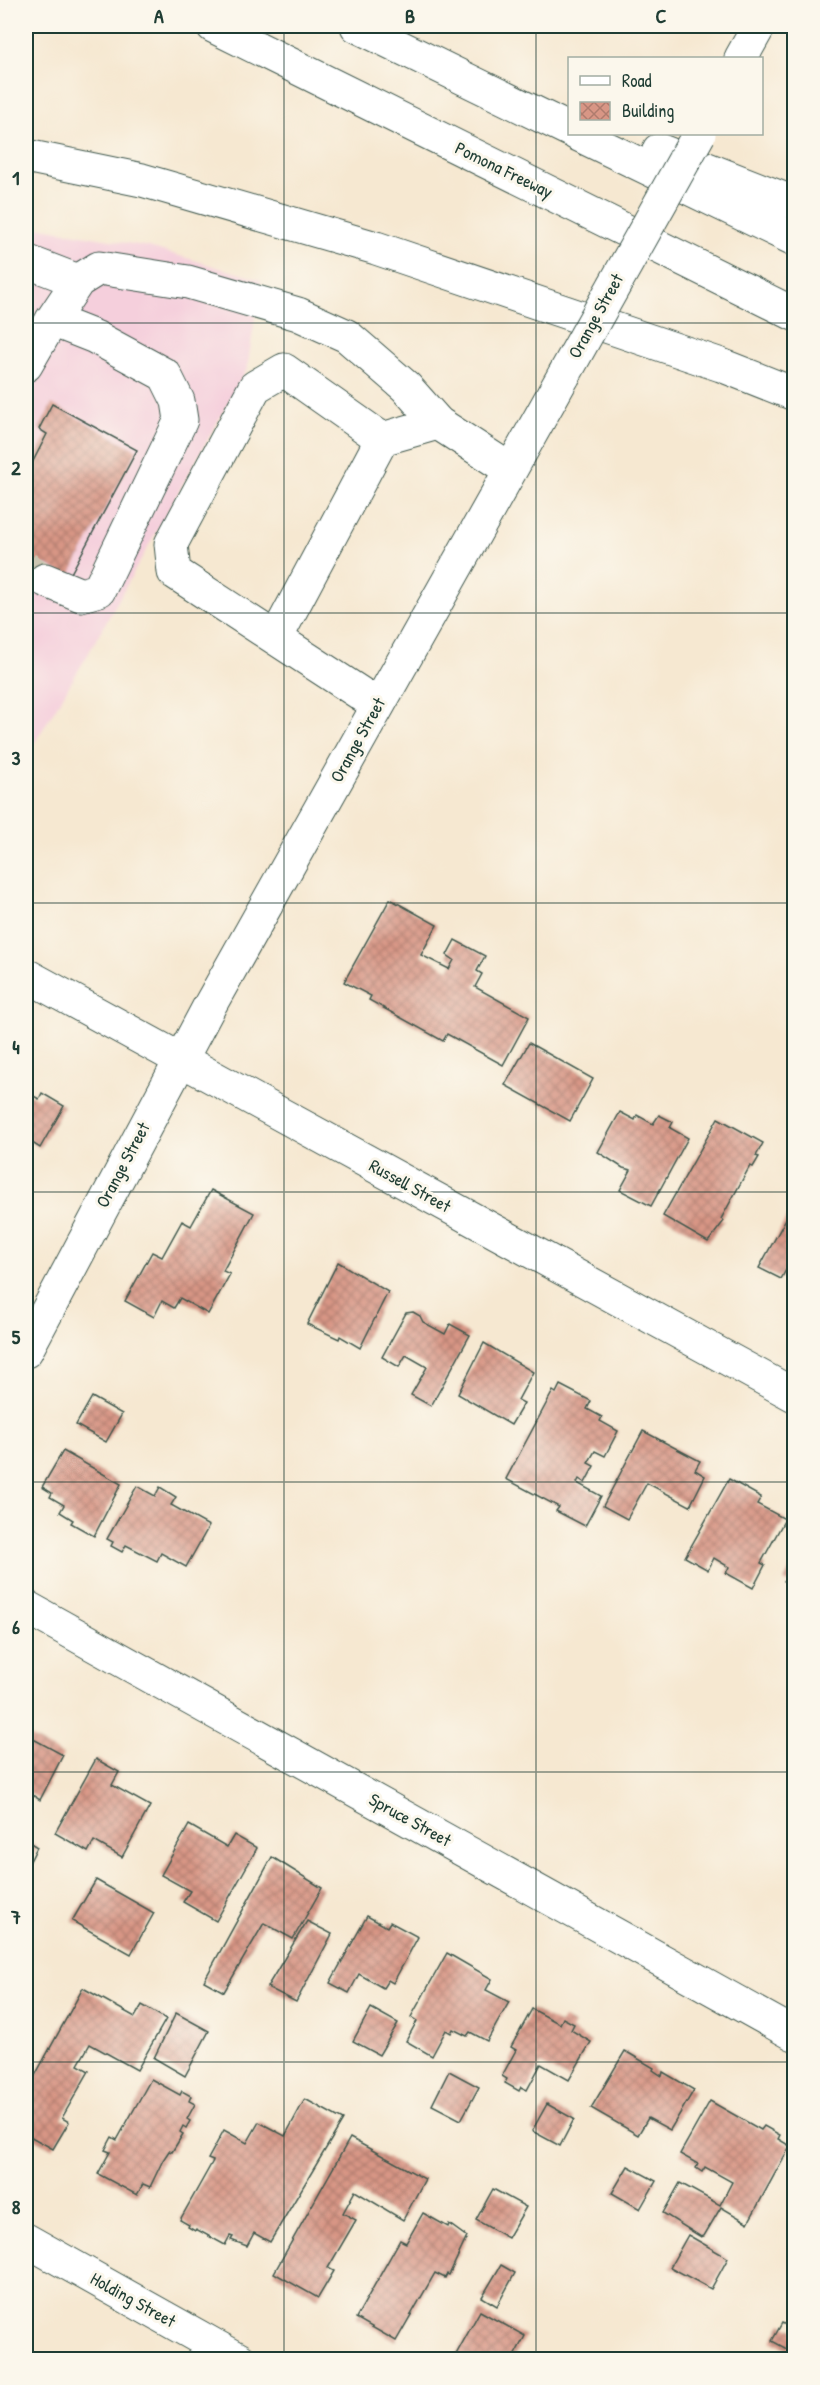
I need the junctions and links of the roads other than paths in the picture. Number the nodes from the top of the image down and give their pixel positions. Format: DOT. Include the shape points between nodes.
graph roads {
  1 [pos="213,26"];
  2 [pos="357,26"];
  3 [pos="411,52"];
  4 [pos="568,113"];
  5 [pos="568,129"];
  6 [pos="579,135"];
  7 [pos="621,135"];
  8 [pos="698,135"];
  9 [pos="26,156"];
  10 [pos="795,203"];
  11 [pos="795,239"];
  12 [pos="26,261"];
  13 [pos="78,281"];
  14 [pos="795,314"];
  15 [pos="34,339"];
  16 [pos="795,394"];
  17 [pos="438,423"];
  18 [pos="382,439"];
  19 [pos="509,468"];
  20 [pos="45,580"];
  21 [pos="276,638"];
  22 [pos="378,705"];
  23 [pos="26,975"];
  24 [pos="179,1060"];
  25 [pos="26,1351"];
  26 [pos="795,1395"];
  27 [pos="26,1607"];
  28 [pos="795,2034"];
  29 [pos="26,2240"];
  30 [pos="240,2360"];
  1 -- 14 [label="main road, Pomona Freeway"];
  2 -- 3 [label="main road"];
  3 -- 4 [label="main road"];
  3 -- 5 [label="main road"];
  6 -- 11 [label="main road"];
  7 -- 10 [label="main road"];
  8 -- 19 [label="main road, Orange Street, bridge"];
  9 -- 16 [label="main road" via="142,180 376,248 721,365"];
  12 -- 13 [label="main road"];
  13 -- 15 [label="main road"];
  13 -- 17 [label="main road" via="99,268 188,282 298,314 347,336 406,387"];
  15 -- 20 [label="main road" via="95,337 165,375 178,401 181,420 99,590 81,595"];
  17 -- 18 [label="main road"];
  17 -- 19 [label="main road"];
  18 -- 21 [label="main road"];
  18 -- 21 [label="main road" via="284,370 255,387 171,544 174,572"];
  19 -- 22 [label="main road, Orange Street"];
  21 -- 22 [label="main road"];
  22 -- 24 [label="main road, Orange Street"];
  23 -- 24 [label="main road, Russell Street"];
  24 -- 25 [label="main road, Orange Street"];
  24 -- 26 [label="main road, Russell Street"];
  27 -- 28 [label="main road, Spruce Street"];
  29 -- 30 [label="main road, Holding Street"];
}
